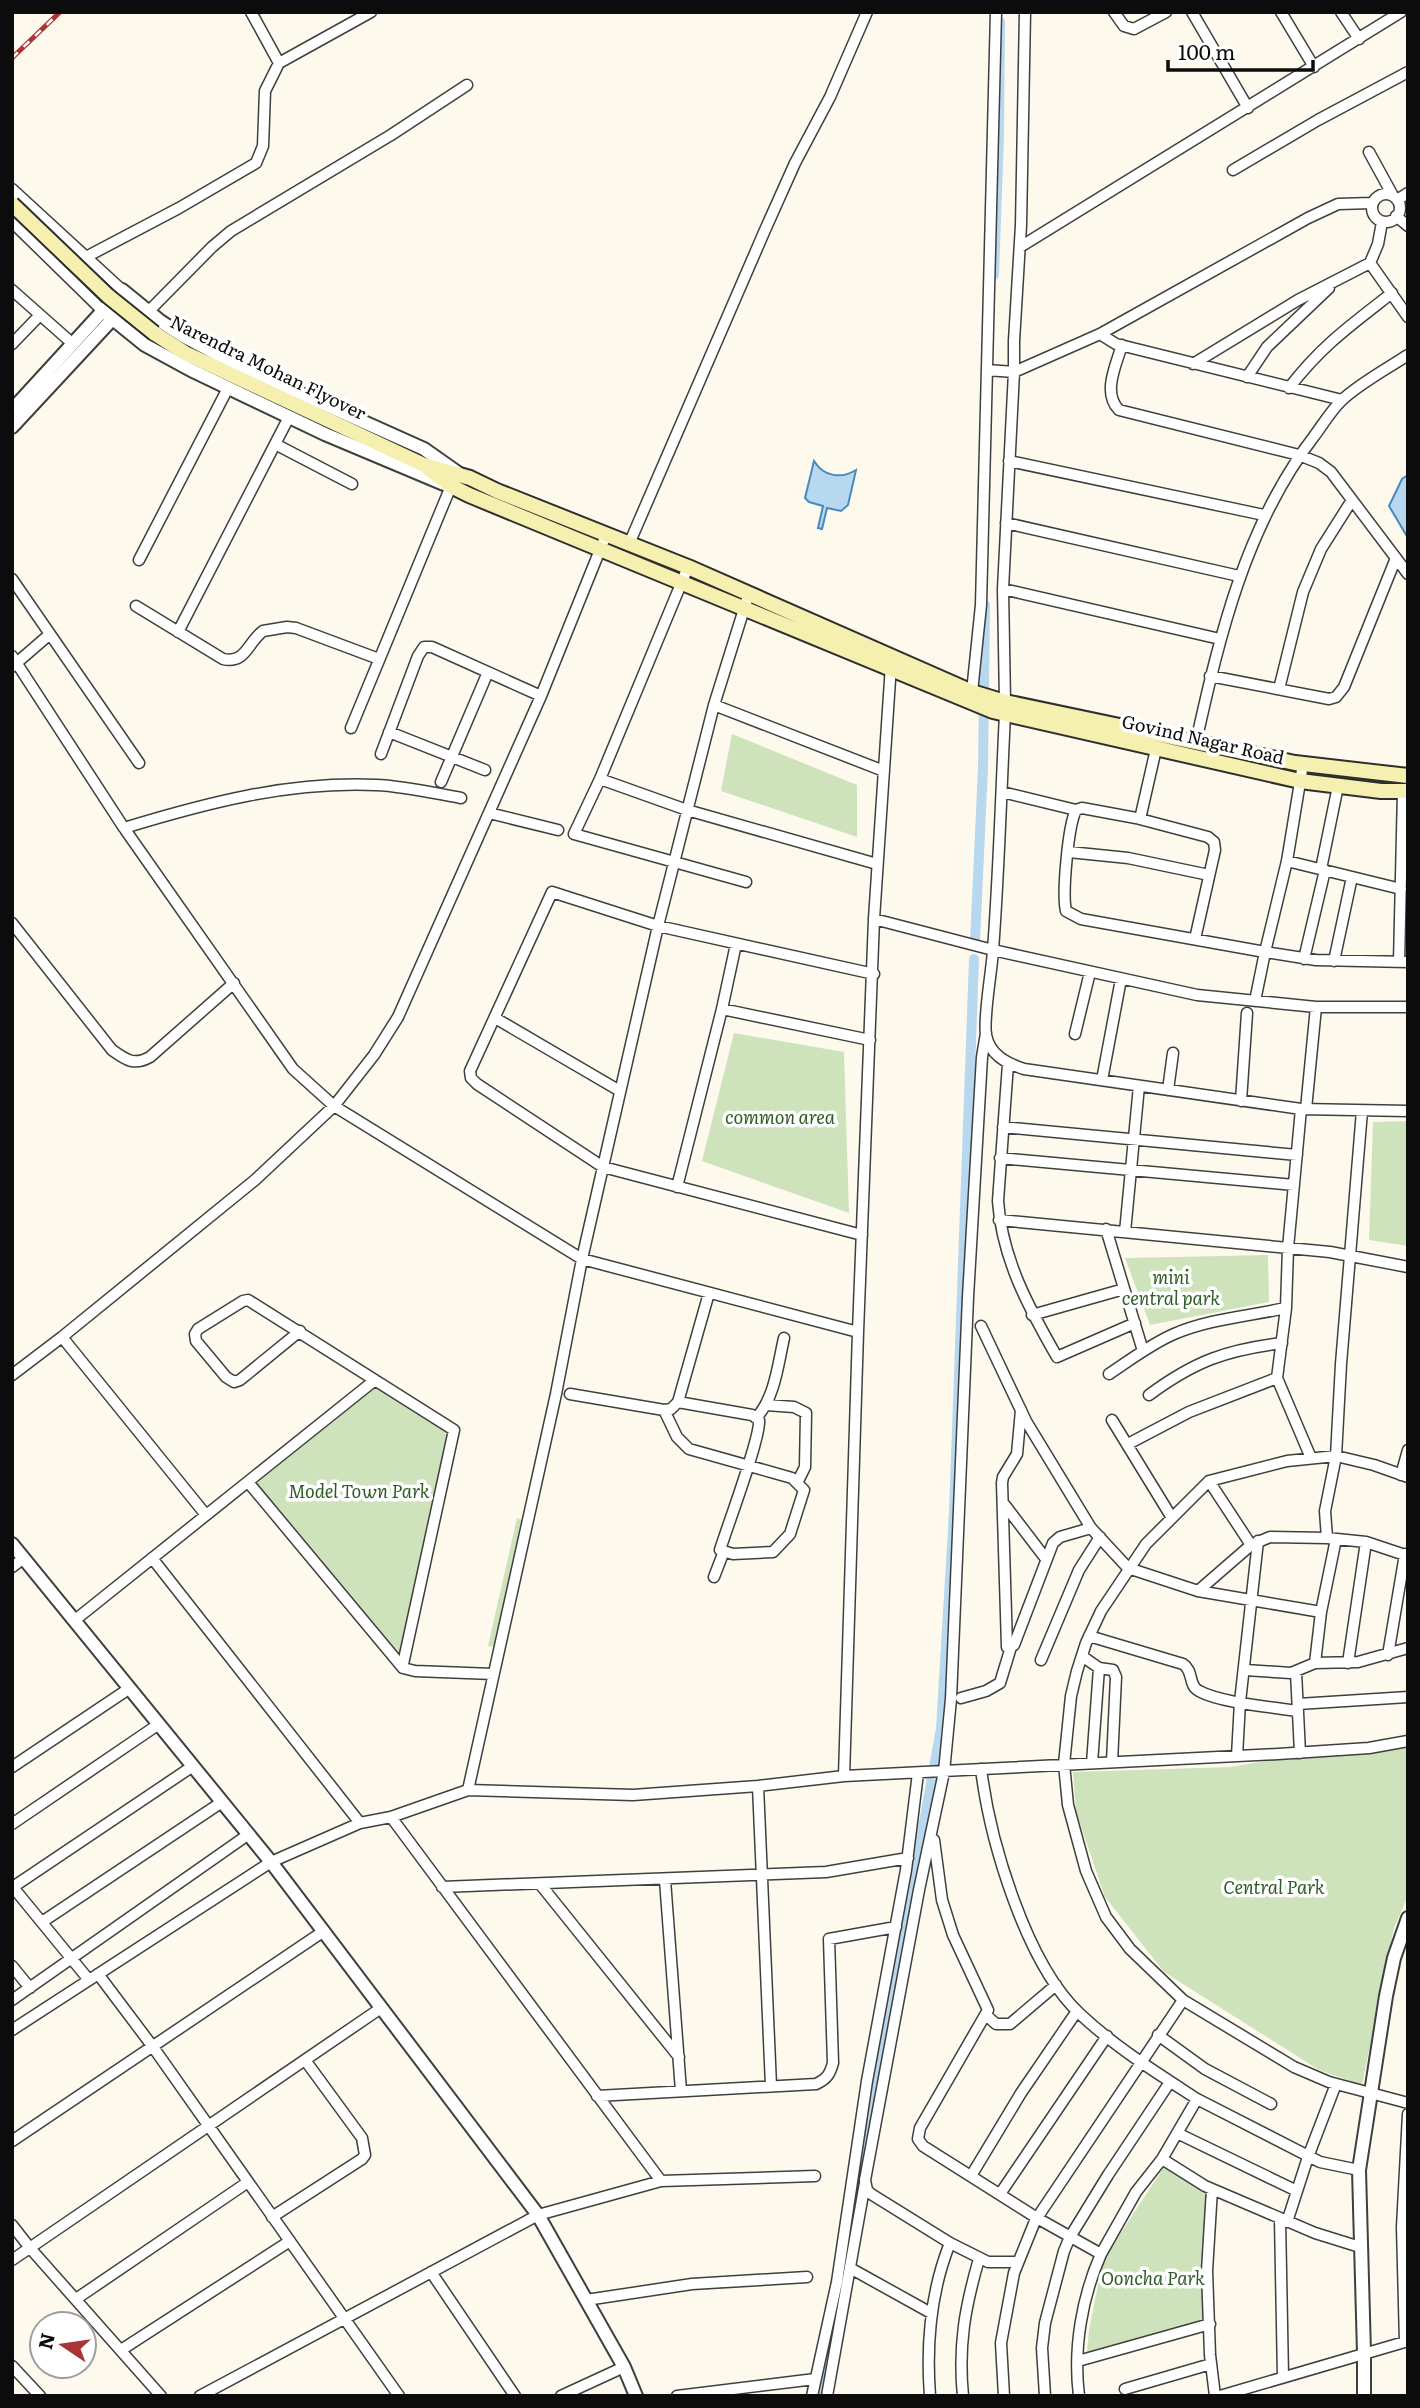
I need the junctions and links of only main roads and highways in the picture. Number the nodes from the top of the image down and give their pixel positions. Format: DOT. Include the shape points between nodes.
graph roads {
  1 [pos="12,204"];
  2 [pos="603,541"];
  3 [pos="747,601"];
  4 [pos="999,706"];
  5 [pos="1408,776"];
  6 [pos="1405,791"];
  1 -- 2 [label="main road, Narendra Mohan Flyover, bridge" via="108,296 185,353 456,481"];
  2 -- 3 [label="main road" via="682,584"];
  2 -- 3 [label="main road" via="629,544 688,567"];
  3 -- 4 [label="main road"];
  4 -- 5 [label="main road, Govind Nagar Road" via="1303,764"];
  4 -- 6 [label="main road, Govind Nagar Road" via="1156,749 1300,781"];
}
